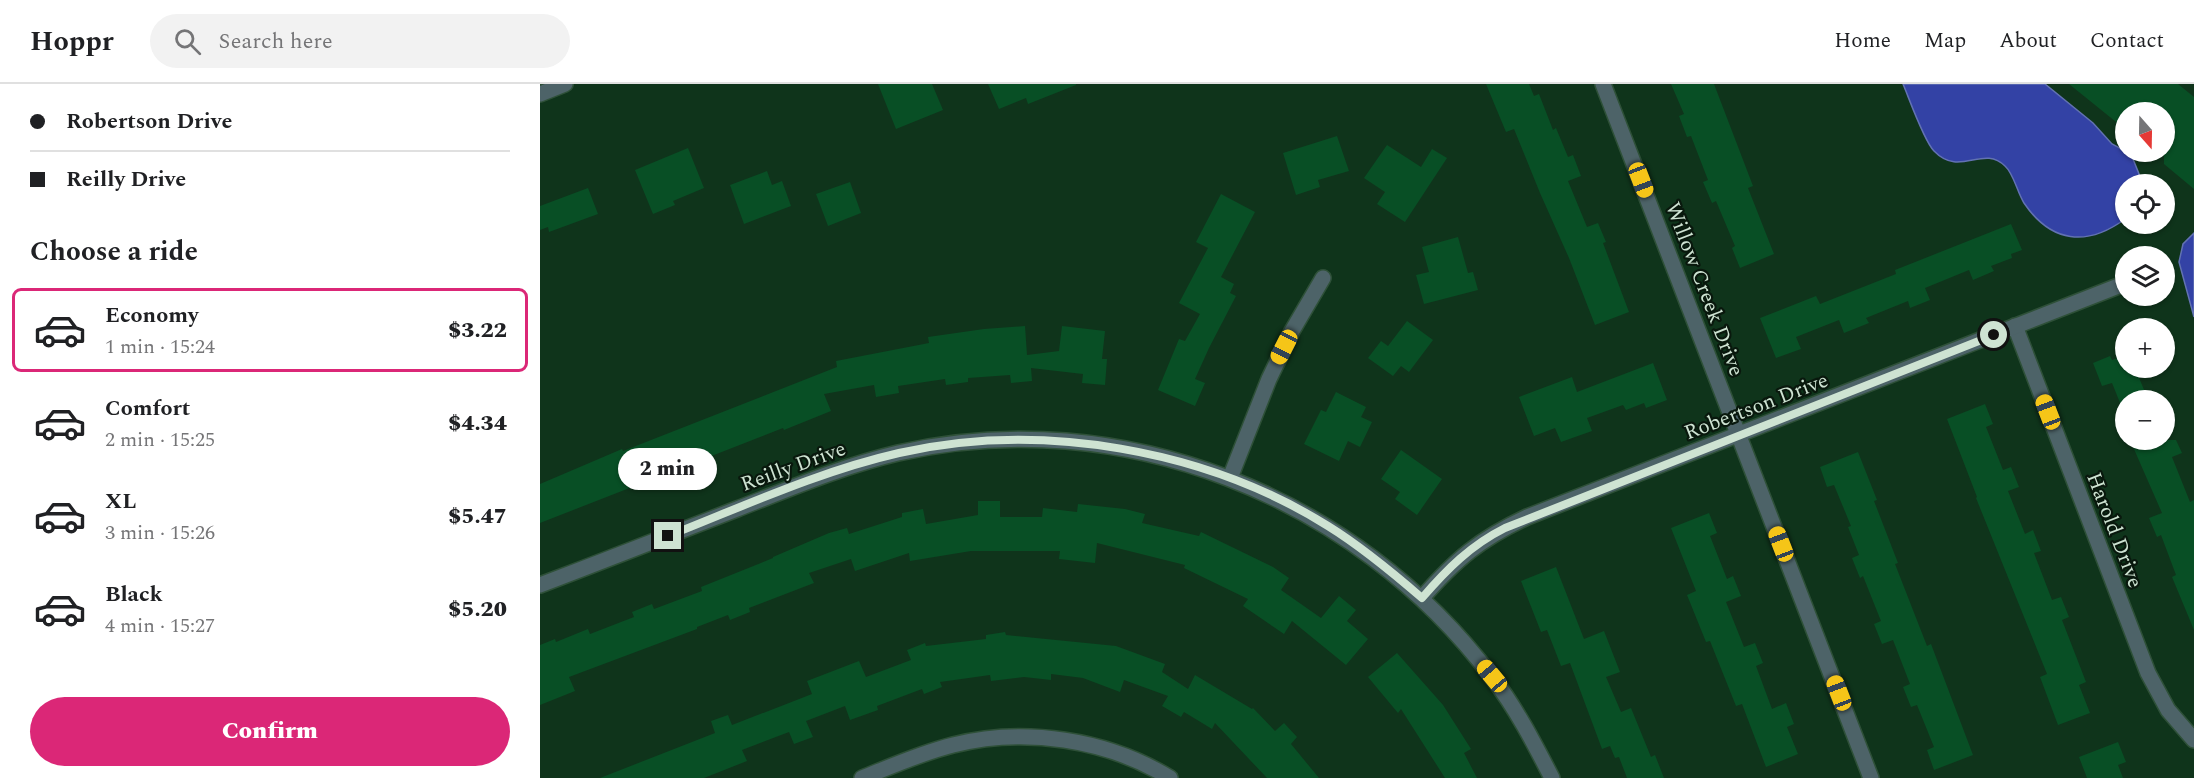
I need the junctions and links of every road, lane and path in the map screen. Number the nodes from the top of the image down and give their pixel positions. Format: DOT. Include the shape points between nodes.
graph roads {
  1 [pos="565,84"];
  2 [pos="1603,84"];
  3 [pos="540,94"];
  4 [pos="1323,278"];
  5 [pos="2115,287"];
  6 [pos="2015,326"];
  7 [pos="1739,435"];
  8 [pos="1230,478"];
  9 [pos="540,585"];
  10 [pos="1422,598"];
  11 [pos="2194,740"];
  12 [pos="862,778"];
  13 [pos="1170,778"];
  14 [pos="1552,778"];
  15 [pos="1871,778"];
  1 -- 3 [label="street"];
  2 -- 7 [label="street, Willow Creek Drive"];
  4 -- 8 [label="street" via="1269,379"];
  5 -- 6 [label="street, Robertson Drive"];
  6 -- 7 [label="street, Robertson Drive"];
  6 -- 11 [label="street, Harold Drive" via="2148,673 2168,710"];
  7 -- 10 [label="street, Robertson Drive" via="1505,528 1453,563"];
  7 -- 15 [label="street, Willow Creek Drive"];
  8 -- 9 [label="street, Reilly Drive" via="1172,459 1102,445 1025,439 937,446 839,469"];
  8 -- 10 [label="street, Reilly Drive" via="1327,525"];
  10 -- 14 [label="street, Reilly Drive" via="1492,676"];
  12 -- 13 [label="street" via="953,745 1003,737 1080,743 1130,758"];
}
